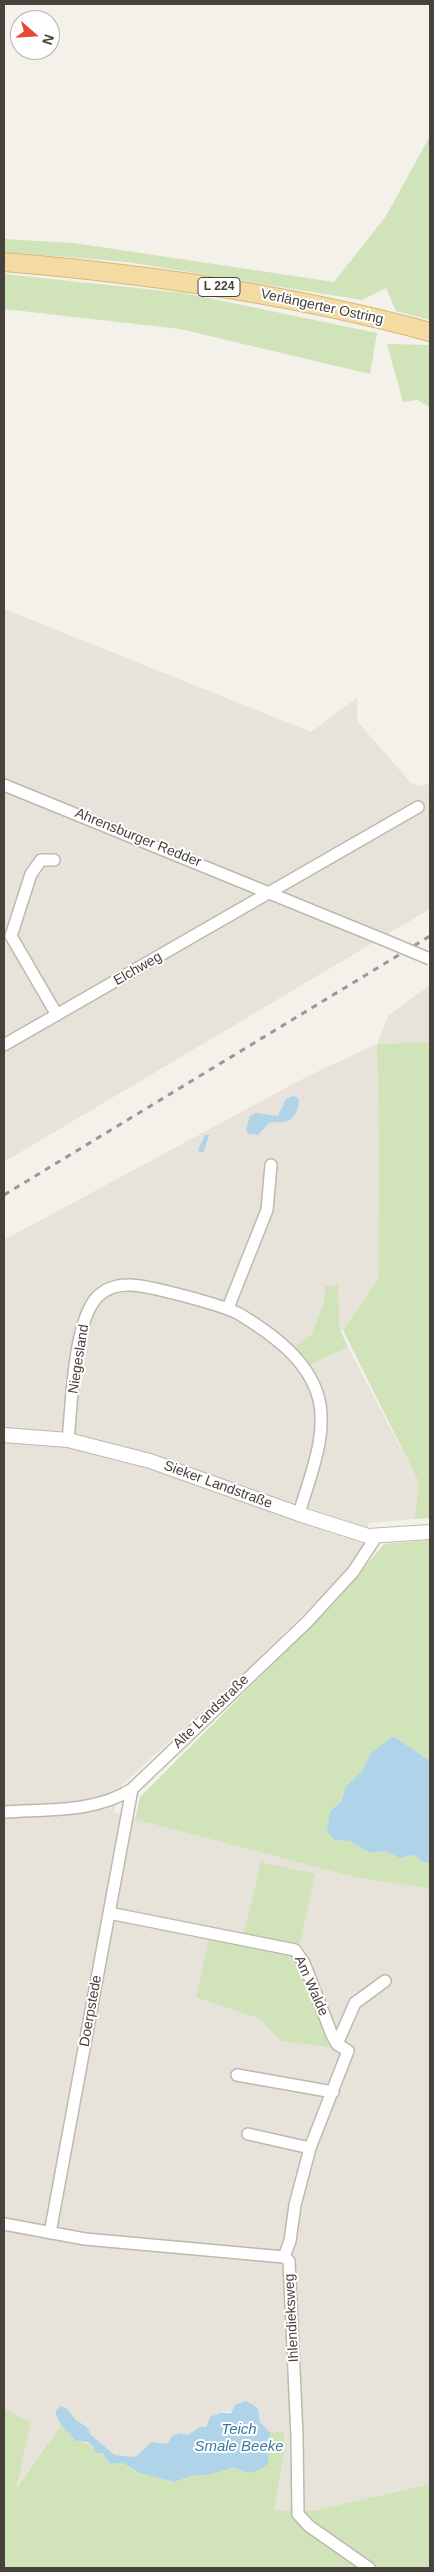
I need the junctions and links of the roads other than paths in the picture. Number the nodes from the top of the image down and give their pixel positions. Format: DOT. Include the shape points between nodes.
graph roads {
  1 [pos="4,262"];
  2 [pos="430,332"];
  3 [pos="4,785"];
  4 [pos="418,807"];
  5 [pos="54,860"];
  6 [pos="271,892"];
  7 [pos="430,959"];
  8 [pos="57,1015"];
  9 [pos="4,1045"];
  10 [pos="272,1165"];
  11 [pos="228,1308"];
  12 [pos="4,1435"];
  13 [pos="68,1440"];
  14 [pos="299,1514"];
  15 [pos="430,1532"];
  16 [pos="376,1537"];
  17 [pos="132,1789"];
  18 [pos="4,1812"];
  19 [pos="109,1914"];
  20 [pos="385,1981"];
  21 [pos="338,2044"];
  22 [pos="237,2075"];
  23 [pos="332,2092"];
  24 [pos="248,2134"];
  25 [pos="310,2148"];
  26 [pos="4,2224"];
  27 [pos="50,2233"];
  28 [pos="284,2257"];
  29 [pos="369,2568"];
  1 -- 2 [label="main road, Verlängerter Ostring / L 224" via="230,288"];
  3 -- 6 [label="street, Ahrensburger Redder"];
  4 -- 6 [label="street"];
  5 -- 8 [label="street" via="41,860 31,874 10,936"];
  6 -- 7 [label="street, Ahrensburger Redder, bridge"];
  6 -- 8 [label="street, Elchweg"];
  8 -- 9 [label="street, Elchweg"];
  10 -- 11 [label="street" via="267,1210"];
  11 -- 13 [label="street, Niegesland" via="130,1285 112,1287 99,1295 88,1308 81,1329"];
  11 -- 14 [label="street, Niegesland" via="267,1334 300,1362 318,1397 321,1434"];
  12 -- 13 [label="street, Sieker Landstraße"];
  13 -- 14 [label="street, Sieker Landstraße" via="150,1461"];
  14 -- 16 [label="street, Sieker Landstraße"];
  15 -- 16 [label="street, Sieker Landstraße"];
  16 -- 17 [label="street, Alte Landstraße" via="348,1578 307,1622"];
  17 -- 18 [label="street, Alte Landstraße" via="113,1800 95,1805"];
  17 -- 19 [label="street, Doerpstede"];
  19 -- 21 [label="street, Am Walde" via="295,1950 304,1963"];
  19 -- 27 [label="street, Doerpstede"];
  20 -- 21 [label="street, Am Walde" via="355,2003"];
  21 -- 23 [label="street, Am Walde" via="348,2051"];
  22 -- 23 [label="street"];
  23 -- 25 [label="street, Am Walde"];
  24 -- 25 [label="street"];
  25 -- 28 [label="street, Am Walde"];
  26 -- 27 [label="street, Ihlendieksweg"];
  27 -- 28 [label="street, Ihlendieksweg"];
  28 -- 29 [label="street, Ihlendieksweg" via="289,2261 298,2514 308,2526"];
}
